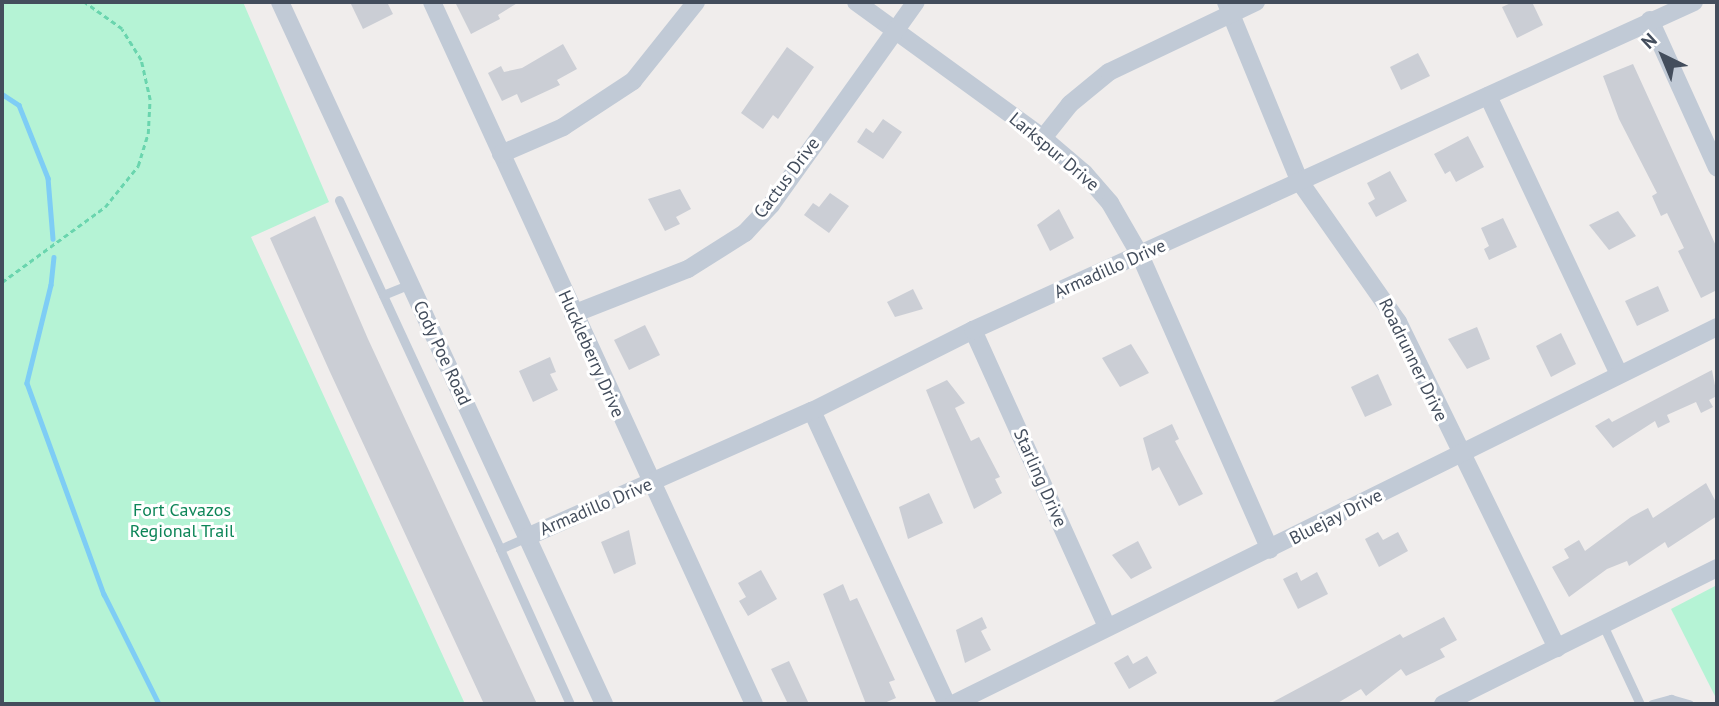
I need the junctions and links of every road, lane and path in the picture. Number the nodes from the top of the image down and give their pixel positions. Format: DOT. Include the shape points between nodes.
graph roads {
  1 [pos="83,2"];
  2 [pos="281,2"];
  3 [pos="432,2"];
  4 [pos="696,2"];
  5 [pos="856,2"];
  6 [pos="916,2"];
  7 [pos="1256,2"];
  8 [pos="1694,2"];
  9 [pos="1229,7"];
  10 [pos="1650,20"];
  11 [pos="894,31"];
  12 [pos="1489,96"];
  13 [pos="1043,138"];
  14 [pos="502,154"];
  15 [pos="1717,168"];
  16 [pos="1300,182"];
  17 [pos="339,200"];
  18 [pos="1140,255"];
  19 [pos="2,282"];
  20 [pos="410,284"];
  21 [pos="383,295"];
  22 [pos="573,314"];
  23 [pos="1717,327"];
  24 [pos="973,330"];
  25 [pos="1619,375"];
  26 [pos="812,411"];
  27 [pos="1460,455"];
  28 [pos="650,484"];
  29 [pos="527,537"];
  30 [pos="500,549"];
  31 [pos="1270,550"];
  32 [pos="1717,568"];
  33 [pos="1603,625"];
  34 [pos="1107,626"];
  35 [pos="1557,648"];
  36 [pos="570,704"];
  37 [pos="604,704"];
  38 [pos="754,704"];
  39 [pos="947,704"];
  40 [pos="953,704"];
  41 [pos="1443,704"];
  42 [pos="1640,704"];
  43 [pos="1652,704"];
  44 [pos="1689,704"];
  1 -- 19 [label="path" via="122,29 141,60 150,100 148,134 138,166 106,207"];
  2 -- 20 [label="street, Cody Poe Road"];
  3 -- 14 [label="street, Huckleberry Drive"];
  4 -- 14 [label="street" via="633,81 563,127"];
  5 -- 11 [label="street, Larkspur Drive"];
  6 -- 11 [label="street, Cactus Drive"];
  7 -- 9 [label="street"];
  8 -- 10 [label="street, Armadillo Drive"];
  9 -- 13 [label="street" via="1096,80"];
  9 -- 16 [label="street, Roadrunner Drive"];
  10 -- 12 [label="street, Armadillo Drive"];
  10 -- 15 [label="street"];
  11 -- 13 [label="street, Larkspur Drive"];
  11 -- 22 [label="street, Cactus Drive" via="771,205 745,233 688,268"];
  12 -- 16 [label="street, Armadillo Drive"];
  12 -- 25 [label="street"];
  13 -- 18 [label="street, Larkspur Drive" via="1098,188"];
  14 -- 22 [label="street, Huckleberry Drive"];
  16 -- 18 [label="street, Armadillo Drive"];
  16 -- 27 [label="street, Roadrunner Drive" via="1379,289"];
  17 -- 21 [label="lane"];
  18 -- 24 [label="street, Armadillo Drive"];
  18 -- 31 [label="street, Larkspur Drive"];
  20 -- 21 [label="lane"];
  20 -- 29 [label="street, Cody Poe Road"];
  21 -- 30 [label="lane"];
  22 -- 28 [label="street, Huckleberry Drive"];
  23 -- 25 [label="street, Bluejay Drive"];
  24 -- 26 [label="street, Armadillo Drive"];
  24 -- 34 [label="street, Starling Drive"];
  25 -- 27 [label="street, Bluejay Drive"];
  26 -- 28 [label="street, Armadillo Drive"];
  26 -- 39 [label="street"];
  27 -- 31 [label="street, Bluejay Drive"];
  27 -- 35 [label="street, Roadrunner Drive"];
  28 -- 29 [label="street, Armadillo Drive"];
  28 -- 38 [label="street, Huckleberry Drive"];
  29 -- 30 [label="lane"];
  29 -- 37 [label="street, Cody Poe Road"];
  30 -- 36 [label="lane"];
  31 -- 34 [label="street, Bluejay Drive"];
  32 -- 33 [label="street"];
  33 -- 35 [label="street"];
  33 -- 42 [label="lane"];
  34 -- 40 [label="street, Bluejay Drive"];
  35 -- 41 [label="street"];
  43 -- 44 [label="lane" via="1671,699"];
}
